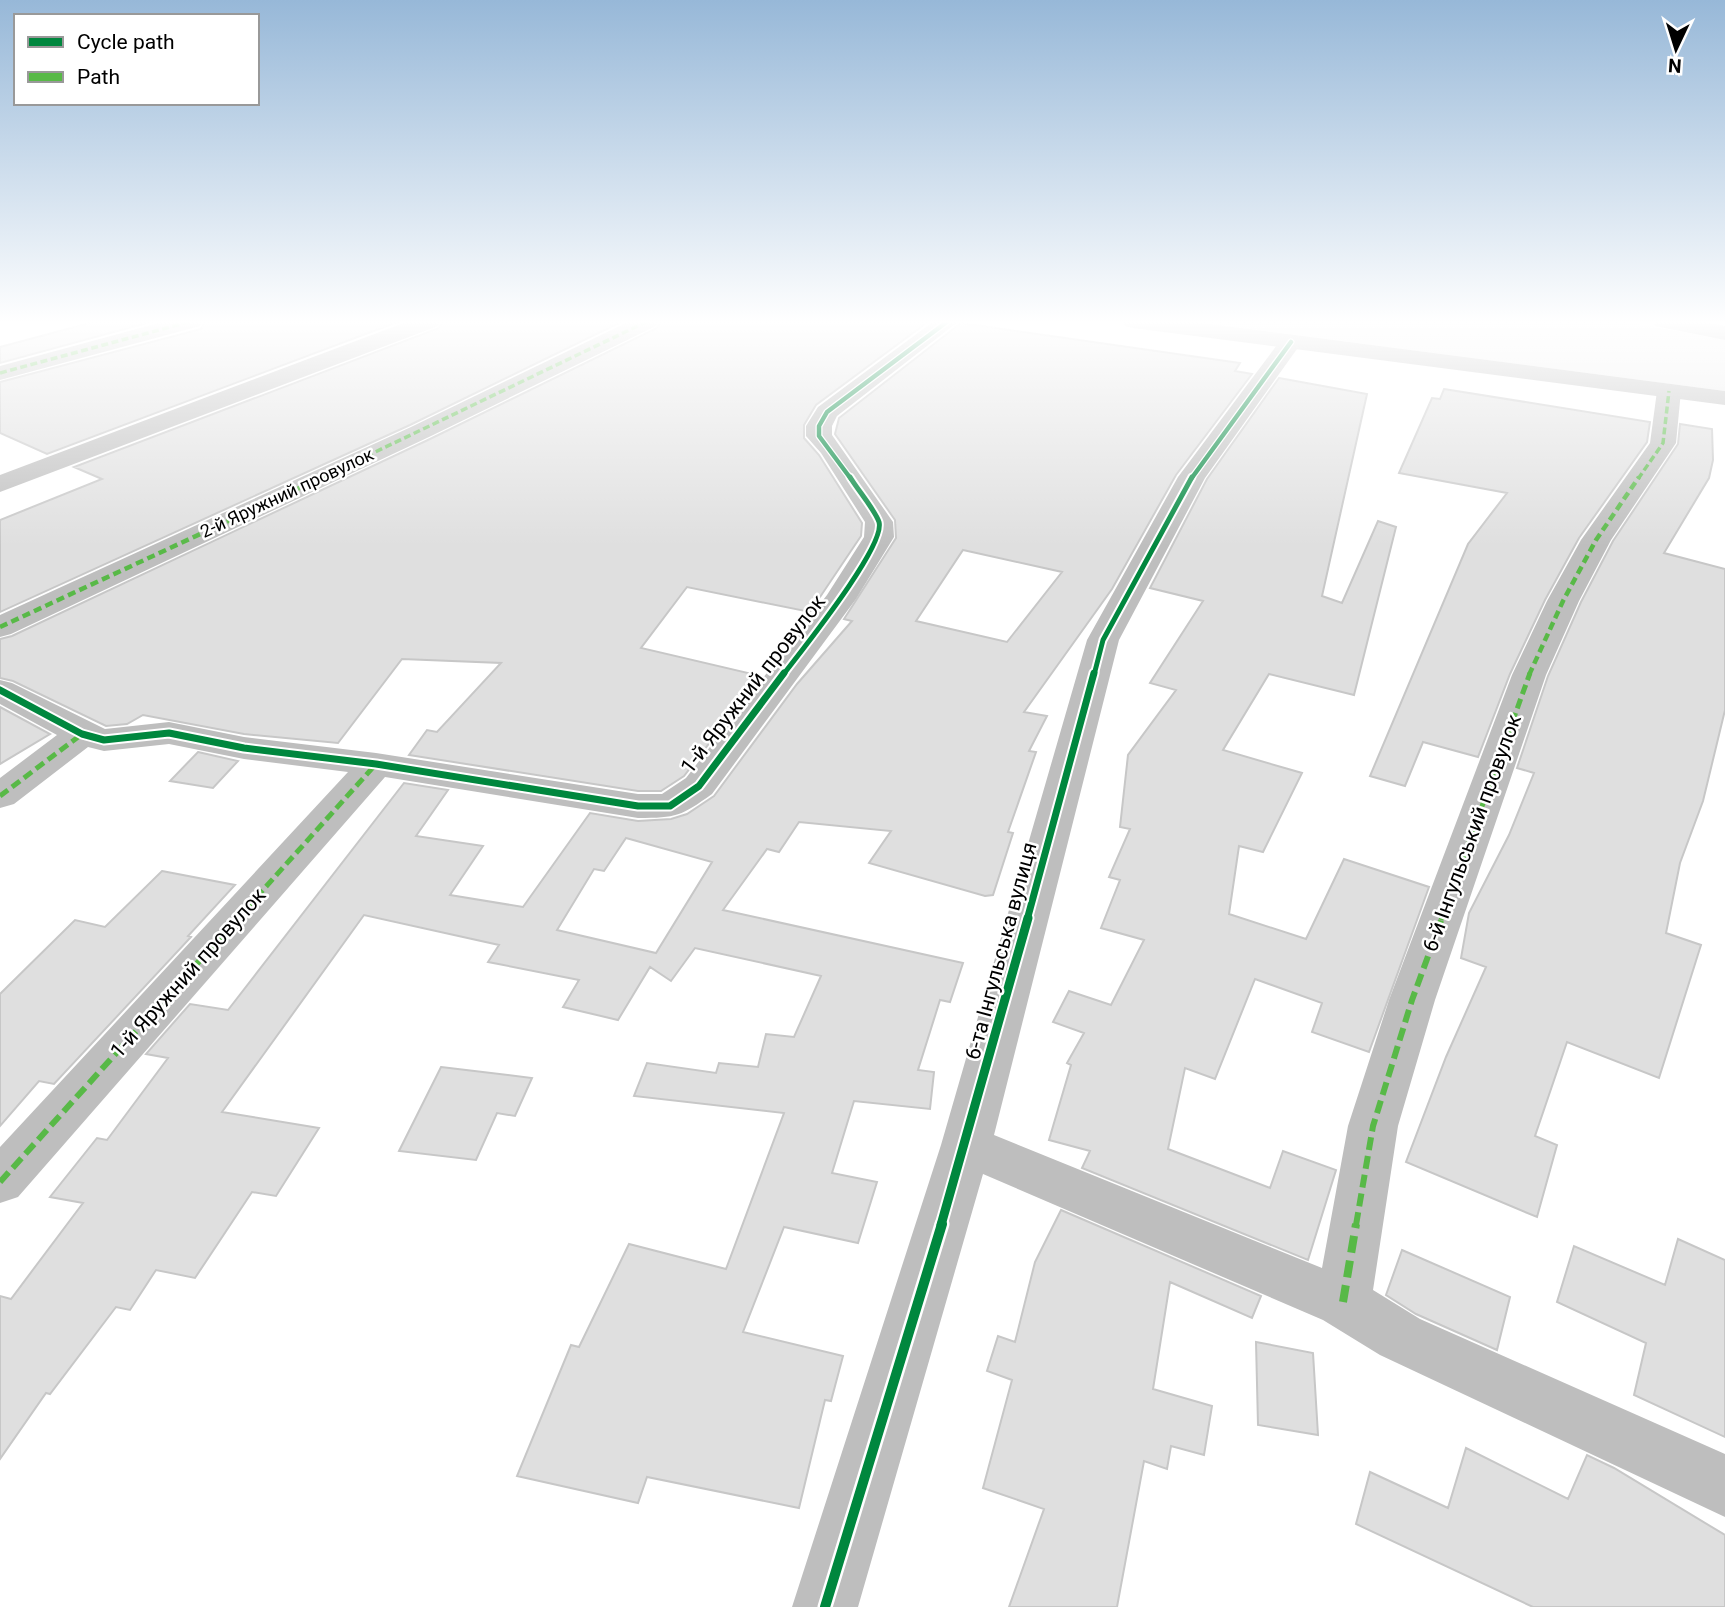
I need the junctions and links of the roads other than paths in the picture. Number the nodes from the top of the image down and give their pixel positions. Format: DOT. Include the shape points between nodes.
graph roads {
  1 [pos="232,396"];
  2 [pos="494,396"];
  3 [pos="848,396"];
  4 [pos="1251,396"];
  5 [pos="1668,396"];
  6 [pos="0,484"];
  7 [pos="0,626"];
  8 [pos="0,690"];
  9 [pos="82,734"];
  10 [pos="376,764"];
  11 [pos="0,796"];
  12 [pos="966,1145"];
  13 [pos="0,1182"];
  14 [pos="1343,1303"];
  15 [pos="1725,1486"];
  16 [pos="825,1607"];
  1 -- 6 [label="street"];
  2 -- 7 [label="street, 2-й Яружний провулок"];
  3 -- 10 [label="street, 1-й Яружний провулок" via="827,412 819,436 878,522 879,537 840,599 699,786 670,806 638,806"];
  4 -- 12 [label="street, 6-та Інгульська вулиця" via="1192,477 1103,639"];
  5 -- 14 [label="street, 6-й Інгульський провулок" via="1663,443 1596,540 1529,675 1412,999 1373,1126"];
  8 -- 9 [label="street"];
  9 -- 10 [label="street, 1-й Яружний провулок" via="104,740 169,733 244,748"];
  9 -- 11 [label="street"];
  10 -- 13 [label="street, 1-й Яружний провулок"];
  12 -- 14 [label="street"];
  12 -- 16 [label="street, 6-та Інгульська вулиця"];
  14 -- 15 [label="street" via="1400,1337"];
}
